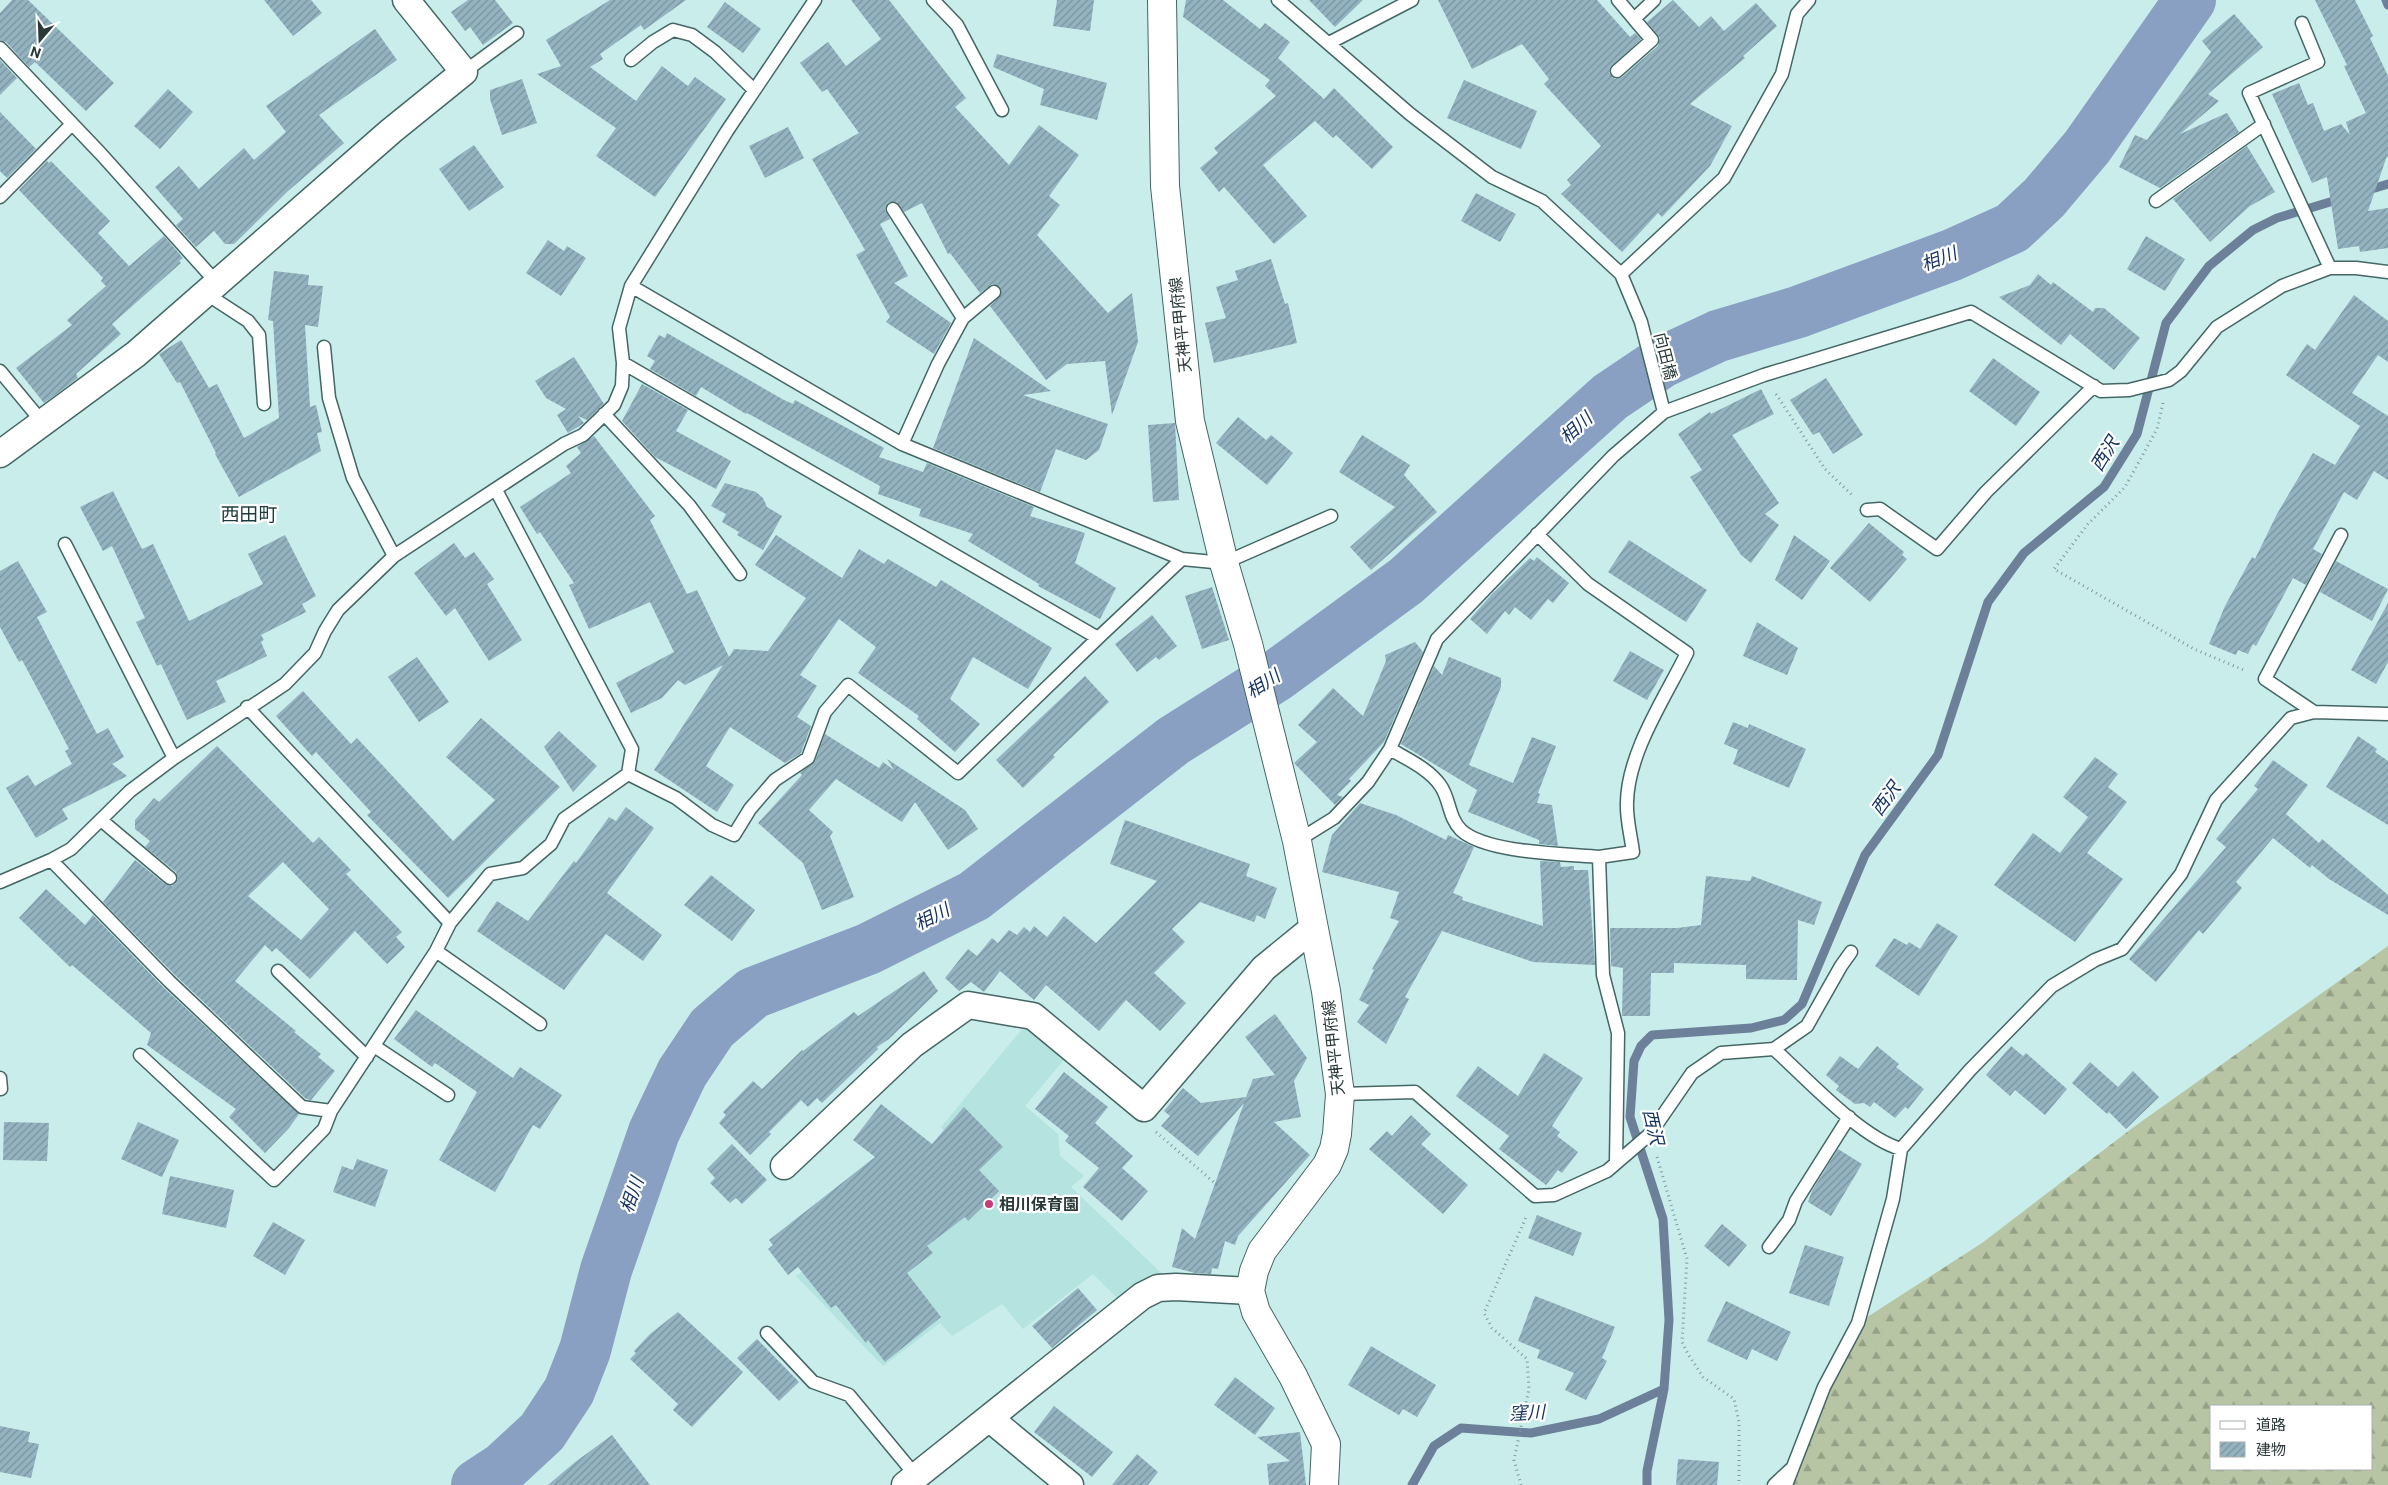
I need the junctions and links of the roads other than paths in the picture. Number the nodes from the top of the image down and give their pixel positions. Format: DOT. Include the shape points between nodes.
graph roads {
  1 [pos="406,0"];
  2 [pos="815,0"];
  3 [pos="934,0"];
  4 [pos="1162,0"];
  5 [pos="1278,0"];
  6 [pos="1412,0"];
  7 [pos="1618,0"];
  8 [pos="1654,0"];
  9 [pos="1809,0"];
  10 [pos="1634,19"];
  11 [pos="2302,23"];
  12 [pos="517,33"];
  13 [pos="1329,43"];
  14 [pos="0,48"];
  15 [pos="631,60"];
  16 [pos="1616,71"];
  17 [pos="464,72"];
  18 [pos="754,90"];
  19 [pos="1002,110"];
  20 [pos="72,124"];
  21 [pos="2264,124"];
  22 [pos="0,196"];
  23 [pos="2156,201"];
  24 [pos="893,209"];
  25 [pos="2330,268"];
  26 [pos="2388,272"];
  27 [pos="1622,274"];
  28 [pos="631,286"];
  29 [pos="211,288"];
  30 [pos="994,292"];
  31 [pos="963,318"];
  32 [pos="324,347"];
  33 [pos="623,363"];
  34 [pos="0,371"];
  35 [pos="2094,386"];
  36 [pos="264,404"];
  37 [pos="1664,412"];
  38 [pos="604,414"];
  39 [pos="43,423"];
  40 [pos="902,444"];
  41 [pos="0,454"];
  42 [pos="496,490"];
  43 [pos="1867,510"];
  44 [pos="1331,516"];
  45 [pos="1537,534"];
  46 [pos="2341,535"];
  47 [pos="65,544"];
  48 [pos="394,556"];
  49 [pos="1182,559"];
  50 [pos="1224,563"];
  51 [pos="740,574"];
  52 [pos="1098,638"];
  53 [pos="247,708"];
  54 [pos="2387,711"];
  55 [pos="2314,712"];
  56 [pos="1390,749"];
  57 [pos="174,758"];
  58 [pos="628,774"];
  59 [pos="100,820"];
  60 [pos="1298,840"];
  61 [pos="1599,857"];
  62 [pos="51,860"];
  63 [pos="170,878"];
  64 [pos="0,882"];
  65 [pos="450,923"];
  66 [pos="1313,928"];
  67 [pos="436,951"];
  68 [pos="1851,952"];
  69 [pos="278,971"];
  70 [pos="540,1024"];
  71 [pos="1774,1049"];
  72 [pos="371,1051"];
  73 [pos="140,1055"];
  74 [pos="1340,1094"];
  75 [pos="448,1096"];
  76 [pos="331,1111"];
  77 [pos="1849,1117"];
  78 [pos="1901,1149"];
  79 [pos="1620,1160"];
  80 [pos="784,1166"];
  81 [pos="1769,1247"];
  82 [pos="1250,1292"];
  83 [pos="767,1333"];
  84 [pos="989,1418"];
  85 [pos="1791,1470"];
  86 [pos="910,1480"];
  87 [pos="1070,1485"];
  88 [pos="1324,1485"];
  89 [pos="1774,1485"];
  90 [pos="1786,1485"];
  1 -- 17 [label="street"];
  2 -- 18 [label="lane"];
  3 -- 19 [label="lane" via="957,26"];
  4 -- 50 [label="main road, 天神平甲府線" via="1165,186 1190,420"];
  5 -- 13 [label="lane"];
  6 -- 13 [label="lane"];
  7 -- 10 [label="lane"];
  8 -- 10 [label="lane"];
  9 -- 27 [label="lane" via="1797,14 1782,74 1724,178"];
  10 -- 16 [label="lane" via="1652,40"];
  11 -- 21 [label="lane" via="2318,62 2249,93"];
  12 -- 17 [label="lane"];
  13 -- 27 [label="lane" via="1410,114 1492,177 1542,201"];
  14 -- 20 [label="lane"];
  15 -- 18 [label="lane" via="674,30 692,35 715,52"];
  17 -- 29 [label="street" via="391,131"];
  18 -- 28 [label="lane"];
  20 -- 22 [label="lane"];
  20 -- 29 [label="lane"];
  21 -- 23 [label="lane"];
  21 -- 25 [label="lane"];
  24 -- 31 [label="lane"];
  25 -- 26 [label="lane"];
  25 -- 35 [label="lane" via="2282,286 2217,327 2181,371 2165,382 2129,390 2101,391"];
  27 -- 37 [label="lane, 向田橋" via="1641,322"];
  28 -- 33 [label="lane" via="619,328"];
  28 -- 40 [label="lane"];
  29 -- 36 [label="lane" via="259,335"];
  29 -- 39 [label="street" via="136,354"];
  30 -- 31 [label="lane"];
  31 -- 40 [label="lane"];
  32 -- 48 [label="lane" via="329,398 353,478"];
  33 -- 38 [label="lane" via="622,386 614,405"];
  33 -- 52 [label="lane"];
  34 -- 39 [label="lane"];
  35 -- 37 [label="lane" via="1972,312 1764,375"];
  35 -- 43 [label="lane" via="1986,492 1937,549 1880,509"];
  37 -- 45 [label="lane" via="1613,456"];
  38 -- 42 [label="lane" via="582,435"];
  38 -- 51 [label="lane" via="689,505"];
  39 -- 41 [label="street"];
  40 -- 49 [label="lane"];
  42 -- 48 [label="lane"];
  42 -- 58 [label="lane" via="632,749"];
  44 -- 50 [label="lane"];
  45 -- 56 [label="lane" via="1437,639"];
  45 -- 61 [label="lane" via="1588,584 1688,653 1642,743 1630,774 1626,803 1633,852"];
  46 -- 55 [label="lane" via="2265,679"];
  47 -- 57 [label="lane"];
  48 -- 53 [label="lane" via="338,610 315,653 285,684"];
  49 -- 50 [label="lane"];
  49 -- 52 [label="lane"];
  50 -- 60 [label="main road, 天神平甲府線"];
  52 -- 58 [label="lane" via="958,773 848,685 825,712 808,758 775,780 750,809 734,835 712,825 676,798"];
  53 -- 57 [label="lane"];
  53 -- 65 [label="lane"];
  54 -- 55 [label="lane"];
  55 -- 78 [label="lane" via="2291,718 2216,800 2181,874 2122,949 2095,960 2052,986 1970,1070"];
  56 -- 60 [label="lane" via="1368,782 1334,818"];
  56 -- 61 [label="lane" via="1425,770 1441,785 1452,816 1462,830 1481,840 1506,848"];
  57 -- 59 [label="lane" via="130,791"];
  58 -- 65 [label="lane" via="564,818 551,844 523,868 490,874"];
  59 -- 62 [label="lane" via="71,848"];
  59 -- 63 [label="lane"];
  60 -- 66 [label="main road, 天神平甲府線"];
  61 -- 79 [label="lane" via="1603,975 1618,1033"];
  62 -- 64 [label="lane"];
  62 -- 76 [label="lane" via="169,981 302,1107"];
  65 -- 67 [label="lane"];
  66 -- 74 [label="main road, 天神平甲府線" via="1326,991"];
  66 -- 80 [label="street" via="1264,968 1144,1108 1033,1016 968,1005 912,1045"];
  67 -- 70 [label="lane"];
  67 -- 72 [label="lane"];
  68 -- 71 [label="lane" via="1807,1026"];
  69 -- 72 [label="lane"];
  71 -- 77 [label="lane"];
  71 -- 79 [label="lane" via="1721,1053 1692,1073 1650,1134"];
  72 -- 75 [label="lane"];
  72 -- 76 [label="lane"];
  73 -- 76 [label="lane" via="274,1180 324,1129"];
  74 -- 79 [label="lane" via="1414,1092 1534,1196 1554,1195 1607,1171"];
  74 -- 82 [label="main road, 天神平甲府線" via="1337,1134 1328,1165 1262,1250"];
  77 -- 78 [label="lane" via="1887,1145"];
  77 -- 81 [label="lane" via="1796,1201 1789,1220"];
  78 -- 85 [label="lane" via="1893,1199 1858,1323 1824,1388"];
  82 -- 84 [label="street" via="1158,1288 1142,1296"];
  82 -- 88 [label="main road" via="1256,1312 1293,1376 1326,1444"];
  83 -- 86 [label="lane" via="813,1382 849,1395"];
  84 -- 86 [label="street"];
  84 -- 87 [label="street"];
  85 -- 89 [label="lane"];
  85 -- 90 [label="lane"];
}
